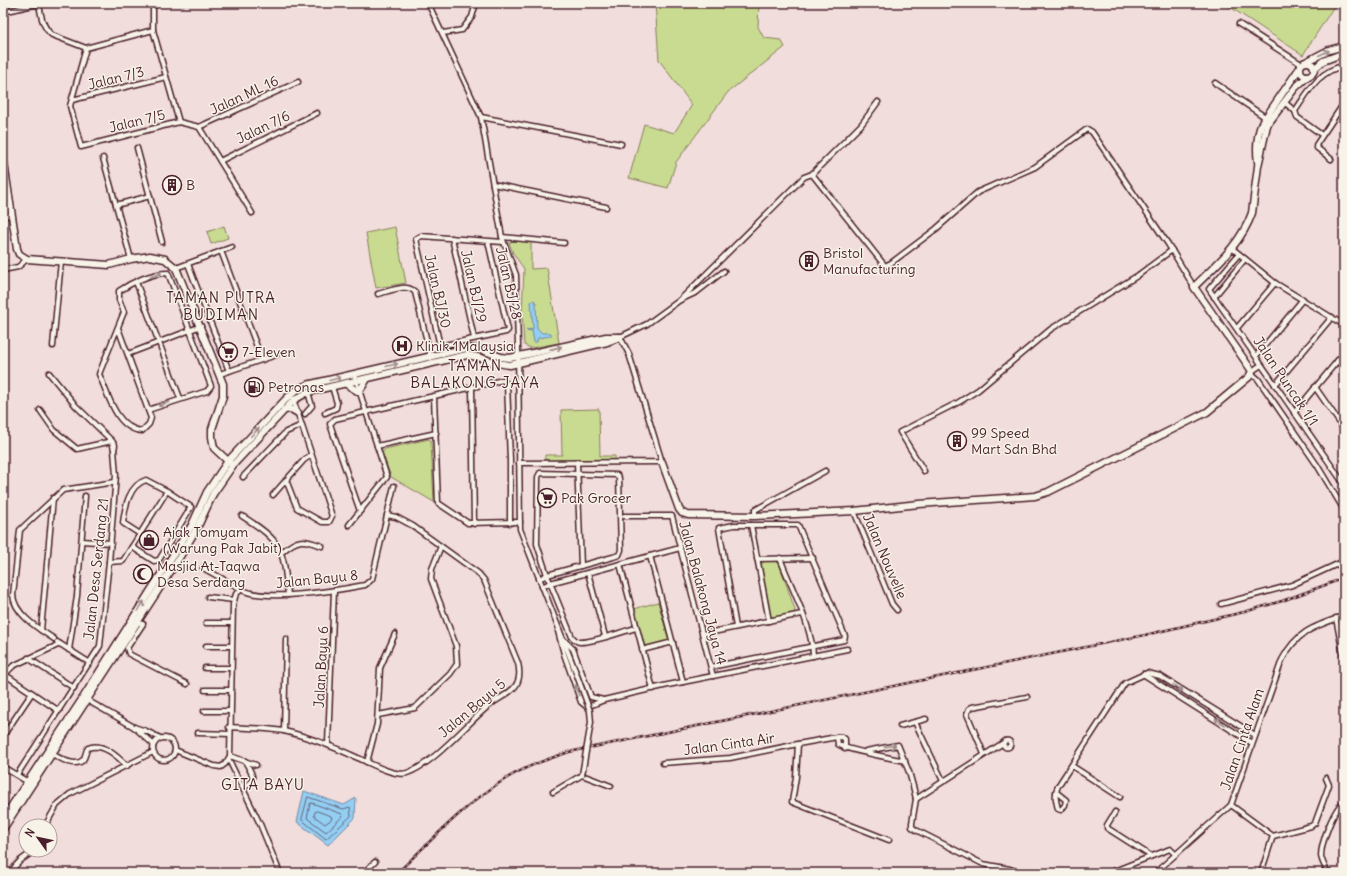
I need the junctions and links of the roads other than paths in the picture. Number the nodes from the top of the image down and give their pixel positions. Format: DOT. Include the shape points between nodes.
graph roads {
  1 [pos="40,3"];
  2 [pos="153,3"];
  3 [pos="428,3"];
  4 [pos="476,3"];
  5 [pos="3,12"];
  6 [pos="1238,24"];
  7 [pos="153,30"];
  8 [pos="443,33"];
  9 [pos="1344,46"];
  10 [pos="86,48"];
  11 [pos="1344,53"];
  12 [pos="1302,65"];
  13 [pos="1344,66"];
  14 [pos="1314,69"];
  15 [pos="1308,76"];
  16 [pos="166,77"];
  17 [pos="298,82"];
  18 [pos="1215,83"];
  19 [pos="72,100"];
  20 [pos="1286,100"];
  21 [pos="878,102"];
  22 [pos="1344,103"];
  23 [pos="1280,107"];
  24 [pos="1290,108"];
  25 [pos="1295,111"];
  26 [pos="317,113"];
  27 [pos="481,117"];
  28 [pos="1265,118"];
  29 [pos="179,122"];
  30 [pos="199,127"];
  31 [pos="1322,135"];
  32 [pos="621,144"];
  33 [pos="137,148"];
  34 [pos="3,157"];
  35 [pos="103,158"];
  36 [pos="1331,159"];
  37 [pos="220,161"];
  38 [pos="1258,166"];
  39 [pos="812,174"];
  40 [pos="492,184"];
  41 [pos="150,196"];
  42 [pos="116,206"];
  43 [pos="606,207"];
  44 [pos="252,214"];
  45 [pos="12,215"];
  46 [pos="3,216"];
  47 [pos="452,238"];
  48 [pos="502,240"];
  49 [pos="488,241"];
  50 [pos="162,242"];
  51 [pos="564,243"];
  52 [pos="232,247"];
  53 [pos="1232,249"];
  54 [pos="1172,250"];
  55 [pos="221,251"];
  56 [pos="1239,254"];
  57 [pos="27,259"];
  58 [pos="131,259"];
  59 [pos="1245,259"];
  60 [pos="61,261"];
  61 [pos="188,264"];
  62 [pos="176,268"];
  63 [pos="3,270"];
  64 [pos="724,271"];
  65 [pos="136,282"];
  66 [pos="1275,283"];
  67 [pos="1194,287"];
  68 [pos="378,294"];
  69 [pos="1214,297"];
  70 [pos="680,300"];
  71 [pos="1303,300"];
  72 [pos="1332,317"];
  73 [pos="1344,325"];
  74 [pos="201,326"];
  75 [pos="118,328"];
  76 [pos="1236,328"];
  77 [pos="190,330"];
  78 [pos="620,337"];
  79 [pos="474,338"];
  80 [pos="159,342"];
  81 [pos="53,346"];
  82 [pos="1344,353"];
  83 [pos="128,354"];
  84 [pos="276,355"];
  85 [pos="431,356"];
  86 [pos="1256,356"];
  87 [pos="518,357"];
  88 [pos="262,360"];
  89 [pos="1337,361"];
  90 [pos="432,363"];
  91 [pos="518,364"];
  92 [pos="1261,365"];
  93 [pos="1344,367"];
  94 [pos="229,371"];
  95 [pos="1251,372"];
  96 [pos="49,373"];
  97 [pos="220,374"];
  98 [pos="354,374"];
  99 [pos="367,379"];
  100 [pos="356,382"];
  101 [pos="346,384"];
  102 [pos="1275,385"];
  103 [pos="332,387"];
  104 [pos="1315,387"];
  105 [pos="472,388"];
  106 [pos="308,392"];
  107 [pos="359,392"];
  108 [pos="292,397"];
  109 [pos="434,397"];
  110 [pos="180,398"];
  111 [pos="40,410"];
  112 [pos="148,410"];
  113 [pos="284,410"];
  114 [pos="325,412"];
  115 [pos="298,413"];
  116 [pos="366,413"];
  117 [pos="1294,413"];
  118 [pos="305,414"];
  119 [pos="302,425"];
  120 [pos="1344,429"];
  121 [pos="436,433"];
  122 [pos="112,441"];
  123 [pos="377,446"];
  124 [pos="311,455"];
  125 [pos="577,462"];
  126 [pos="662,462"];
  127 [pos="231,463"];
  128 [pos="519,463"];
  129 [pos="825,471"];
  130 [pos="924,471"];
  131 [pos="578,473"];
  132 [pos="243,477"];
  133 [pos="286,480"];
  134 [pos="115,482"];
  135 [pos="1344,484"];
  136 [pos="394,486"];
  137 [pos="167,491"];
  138 [pos="273,495"];
  139 [pos="85,496"];
  140 [pos="53,498"];
  141 [pos="1344,510"];
  142 [pos="360,511"];
  143 [pos="854,511"];
  144 [pos="387,515"];
  145 [pos="242,516"];
  146 [pos="624,516"];
  147 [pos="755,516"];
  148 [pos="510,522"];
  149 [pos="520,522"];
  150 [pos="474,524"];
  151 [pos="349,525"];
  152 [pos="751,525"];
  153 [pos="140,534"];
  154 [pos="82,541"];
  155 [pos="111,543"];
  156 [pos="322,546"];
  157 [pos="441,546"];
  158 [pos="132,547"];
  159 [pos="680,548"];
  160 [pos="165,550"];
  161 [pos="282,552"];
  162 [pos="176,556"];
  163 [pos="650,556"];
  164 [pos="780,558"];
  165 [pos="813,558"];
  166 [pos="757,559"];
  167 [pos="1344,560"];
  168 [pos="109,562"];
  169 [pos="620,564"];
  170 [pos="581,566"];
  171 [pos="203,568"];
  172 [pos="588,572"];
  173 [pos="547,575"];
  174 [pos="539,579"];
  175 [pos="550,582"];
  176 [pos="542,587"];
  177 [pos="241,590"];
  178 [pos="334,591"];
  179 [pos="288,595"];
  180 [pos="208,597"];
  181 [pos="234,600"];
  182 [pos="1221,604"];
  183 [pos="897,610"];
  184 [pos="802,614"];
  185 [pos="1344,616"];
  186 [pos="1336,618"];
  187 [pos="769,621"];
  188 [pos="138,622"];
  189 [pos="206,623"];
  190 [pos="232,623"];
  191 [pos="558,627"];
  192 [pos="636,628"];
  193 [pos="736,628"];
  194 [pos="41,630"];
  195 [pos="395,634"];
  196 [pos="703,634"];
  197 [pos="605,636"];
  198 [pos="286,639"];
  199 [pos="563,639"];
  200 [pos="57,642"];
  201 [pos="673,642"];
  202 [pos="206,646"];
  203 [pos="231,646"];
  204 [pos="813,647"];
  205 [pos="848,649"];
  206 [pos="69,650"];
  207 [pos="642,650"];
  208 [pos="813,656"];
  209 [pos="28,658"];
  210 [pos="1344,659"];
  211 [pos="90,663"];
  212 [pos="711,667"];
  213 [pos="205,668"];
  214 [pos="231,668"];
  215 [pos="1143,674"];
  216 [pos="3,675"];
  217 [pos="713,676"];
  218 [pos="1160,676"];
  219 [pos="683,682"];
  220 [pos="1156,682"];
  221 [pos="187,684"];
  222 [pos="74,688"];
  223 [pos="653,689"];
  224 [pos="205,690"];
  225 [pos="230,690"];
  226 [pos="32,693"];
  227 [pos="1027,697"];
  228 [pos="85,699"];
  229 [pos="604,700"];
  230 [pos="59,711"];
  231 [pos="204,711"];
  232 [pos="230,711"];
  233 [pos="378,715"];
  234 [pos="926,719"];
  235 [pos="915,722"];
  236 [pos="229,726"];
  237 [pos="900,726"];
  238 [pos="134,727"];
  239 [pos="284,731"];
  240 [pos="198,733"];
  241 [pos="230,734"];
  242 [pos="1255,735"];
  243 [pos="3,736"];
  244 [pos="836,737"];
  245 [pos="160,738"];
  246 [pos="1003,743"];
  247 [pos="1252,743"];
  248 [pos="153,744"];
  249 [pos="328,744"];
  250 [pos="798,744"];
  251 [pos="845,749"];
  252 [pos="175,750"];
  253 [pos="865,751"];
  254 [pos="153,752"];
  255 [pos="52,754"];
  256 [pos="984,754"];
  257 [pos="229,758"];
  258 [pos="905,760"];
  259 [pos="245,761"];
  260 [pos="367,762"];
  261 [pos="663,763"];
  262 [pos="256,765"];
  263 [pos="127,766"];
  264 [pos="1072,766"];
  265 [pos="3,767"];
  266 [pos="16,775"];
  267 [pos="582,776"];
  268 [pos="1326,778"];
  269 [pos="943,781"];
  270 [pos="30,783"];
  271 [pos="611,786"];
  272 [pos="244,788"];
  273 [pos="553,792"];
  274 [pos="1056,792"];
  275 [pos="1120,797"];
  276 [pos="916,799"];
  277 [pos="1344,802"];
  278 [pos="1230,805"];
  279 [pos="1115,812"];
  280 [pos="50,818"];
  281 [pos="3,819"];
  282 [pos="3,829"];
  283 [pos="1273,836"];
  284 [pos="889,840"];
  285 [pos="1175,854"];
  286 [pos="1151,856"];
  287 [pos="22,858"];
  288 [pos="375,862"];
  289 [pos="1157,872"];
  290 [pos="11,873"];
  291 [pos="280,873"];
  292 [pos="363,873"];
  293 [pos="1020,873"];
  294 [pos="1109,873"];
  295 [pos="1261,873"];
  296 [pos="1328,873"];
  1 -- 5 [label="street"];
  1 -- 10 [label="street" via="47,31"];
  2 -- 7 [label="street, Jalan 7/5"];
  3 -- 8 [label="street"];
  4 -- 8 [label="street" via="472,17 462,30"];
  6 -- 12 [label="street"];
  7 -- 10 [label="street"];
  7 -- 16 [label="street, Jalan 7/5"];
  8 -- 27 [label="street"];
  12 -- 9 [label="street, one-way" via="1329,50"];
  10 -- 19 [label="street, Jalan 7/5"];
  11 -- 14 [label="street" via="1323,61"];
  12 -- 14 [label="street" via="1312,65"];
  12 -- 15 [label="street" via="1303,75"];
  12 -- 28 [label="street"];
  13 -- 25 [label="street" via="1330,70 1316,81"];
  14 -- 15 [label="street"];
  15 -- 20 [label="street"];
  16 -- 19 [label="street, Jalan 7/3"];
  16 -- 29 [label="street, Jalan 7/5"];
  17 -- 30 [label="street, Jalan ML 16"];
  18 -- 28 [label="street"];
  19 -- 29 [label="street, Jalan 7/5" via="70,106 81,147"];
  20 -- 23 [label="street"];
  20 -- 24 [label="street"];
  20 -- 28 [label="street" via="1269,118"];
  21 -- 39 [label="street" via="861,125"];
  22 -- 31 [label="street"];
  23 -- 24 [label="street"];
  23 -- 38 [label="street" via="1265,131"];
  24 -- 25 [label="street"];
  25 -- 31 [label="street" via="1297,117"];
  26 -- 37 [label="street, Jalan 7/6"];
  27 -- 32 [label="street"];
  27 -- 40 [label="street"];
  28 -- 38 [label="street" via="1260,128"];
  29 -- 30 [label="street"];
  30 -- 37 [label="street"];
  31 -- 36 [label="street" via="1316,145 1317,148"];
  33 -- 41 [label="street"];
  34 -- 45 [label="street"];
  35 -- 42 [label="street"];
  37 -- 44 [label="street"];
  38 -- 53 [label="street" via="1252,213 1248,225"];
  39 -- 54 [label="street" via="885,266 936,229 978,192 1035,167 1087,129 1092,132"];
  39 -- 70 [label="street" via="804,178"];
  40 -- 43 [label="street"];
  40 -- 48 [label="street"];
  41 -- 42 [label="street"];
  41 -- 50 [label="street"];
  42 -- 58 [label="street"];
  45 -- 46 [label="street"];
  45 -- 57 [label="street" via="19,254"];
  47 -- 49 [label="street"];
  47 -- 79 [label="street, Jalan BJ/29"];
  47 -- 79 [label="street, Jalan BJ/30" via="421,236 416,241 440,346"];
  48 -- 49 [label="street"];
  48 -- 51 [label="street"];
  48 -- 87 [label="street" via="516,275"];
  49 -- 79 [label="street, Jalan BJ/28" via="508,330"];
  52 -- 55 [label="street"];
  53 -- 56 [label="street"];
  53 -- 67 [label="street"];
  54 -- 67 [label="street"];
  54 -- 130 [label="street" via="1137,276 1051,329 978,390 900,432"];
  55 -- 61 [label="street"];
  55 -- 88 [label="street"];
  56 -- 59 [label="street"];
  56 -- 69 [label="street, Jalan Puncak 1/1" via="1209,289"];
  57 -- 60 [label="street"];
  57 -- 63 [label="street" via="18,267"];
  58 -- 60 [label="street" via="109,265"];
  58 -- 62 [label="street" via="159,257 171,262"];
  59 -- 66 [label="street"];
  59 -- 69 [label="street"];
  60 -- 81 [label="street"];
  61 -- 62 [label="street"];
  61 -- 94 [label="street"];
  62 -- 74 [label="street"];
  64 -- 70 [label="street" via="697,292"];
  65 -- 75 [label="street" via="119,291 119,300 124,312"];
  65 -- 77 [label="street, one-way" via="168,273"];
  65 -- 80 [label="street"];
  66 -- 71 [label="street"];
  66 -- 76 [label="street"];
  67 -- 95 [label="street"];
  68 -- 85 [label="street" via="404,288 411,288 415,292"];
  69 -- 76 [label="street, Jalan Puncak 1/1"];
  70 -- 78 [label="street" via="648,324"];
  71 -- 72 [label="street"];
  71 -- 86 [label="street"];
  72 -- 73 [label="street"];
  72 -- 102 [label="street"];
  74 -- 77 [label="street"];
  74 -- 97 [label="street"];
  75 -- 83 [label="street"];
  75 -- 112 [label="street" via="99,374 115,413 132,429 142,431 149,424 151,418"];
  76 -- 86 [label="street, Jalan Puncak 1/1"];
  77 -- 80 [label="street"];
  77 -- 110 [label="street" via="211,386 207,391"];
  87 -- 78 [label="street, one-way" via="606,337"];
  78 -- 91 [label="street"];
  78 -- 126 [label="street" via="629,354"];
  80 -- 83 [label="street"];
  80 -- 110 [label="street"];
  82 -- 89 [label="street"];
  83 -- 112 [label="street"];
  84 -- 88 [label="street"];
  85 -- 87 [label="street" via="466,348 482,350 501,357"];
  85 -- 90 [label="street"];
  98 -- 85 [label="street, one-way"];
  86 -- 92 [label="street, Jalan Puncak 1/1"];
  87 -- 91 [label="street"];
  88 -- 94 [label="street"];
  89 -- 93 [label="street"];
  89 -- 104 [label="street"];
  90 -- 91 [label="street" via="467,355 482,356 504,365"];
  90 -- 99 [label="street"];
  91 -- 128 [label="street"];
  92 -- 95 [label="street"];
  92 -- 102 [label="street, Jalan Puncak 1/1"];
  94 -- 97 [label="street"];
  95 -- 141 [label="street" via="1291,426"];
  95 -- 143 [label="street" via="1207,412 1048,492 1036,496"];
  96 -- 122 [label="street" via="76,406"];
  97 -- 127 [label="street" via="223,396 212,436 214,448"];
  98 -- 100 [label="street"];
  108 -- 98 [label="street, one-way" via="307,385"];
  99 -- 100 [label="street"];
  99 -- 107 [label="street"];
  100 -- 101 [label="street"];
  100 -- 107 [label="street"];
  101 -- 103 [label="street"];
  101 -- 107 [label="street"];
  102 -- 117 [label="street, Jalan Puncak 1/1"];
  103 -- 106 [label="street"];
  103 -- 114 [label="street" via="336,408"];
  104 -- 117 [label="street"];
  104 -- 120 [label="street"];
  105 -- 109 [label="street"];
  105 -- 148 [label="street" via="503,380 507,384"];
  105 -- 150 [label="street"];
  106 -- 108 [label="street"];
  106 -- 118 [label="street" via="312,406"];
  107 -- 116 [label="street"];
  108 -- 113 [label="street"];
  108 -- 115 [label="street"];
  127 -- 108 [label="street, one-way"];
  109 -- 116 [label="street"];
  109 -- 121 [label="street"];
  110 -- 112 [label="street, one-way"];
  111 -- 122 [label="street" via="54,430 77,449"];
  113 -- 115 [label="street" via="291,408"];
  113 -- 127 [label="street"];
  115 -- 119 [label="street"];
  116 -- 123 [label="street"];
  116 -- 142 [label="street" via="336,419 330,424"];
  117 -- 135 [label="street, Jalan Puncak 1/1"];
  119 -- 124 [label="street"];
  119 -- 132 [label="street" via="286,432"];
  121 -- 123 [label="street"];
  121 -- 150 [label="street" via="438,503 468,523"];
  122 -- 134 [label="street, Jalan Desa Serdang 21" via="115,445"];
  123 -- 142 [label="street" via="386,477"];
  124 -- 133 [label="street"];
  124 -- 133 [label="street" via="332,516 328,522 325,523 297,508"];
  125 -- 126 [label="street"];
  125 -- 128 [label="street"];
  125 -- 131 [label="street"];
  126 -- 147 [label="street" via="682,513 697,516"];
  127 -- 162 [label="street" via="207,492"];
  128 -- 149 [label="street"];
  129 -- 147 [label="street" via="755,510"];
  131 -- 170 [label="street"];
  131 -- 170 [label="street" via="617,475 619,478 619,555"];
  131 -- 173 [label="street" via="538,475 537,538"];
  133 -- 138 [label="street"];
  134 -- 140 [label="street" via="63,490"];
  134 -- 155 [label="street, Jalan Desa Serdang 21"];
  136 -- 144 [label="street"];
  137 -- 153 [label="street"];
  137 -- 153 [label="street" via="146,480 134,487 124,510 123,523"];
  137 -- 160 [label="street" via="191,507"];
  139 -- 154 [label="street"];
  140 -- 194 [label="street"];
  140 -- 194 [label="street" via="20,530 13,595 14,604"];
  142 -- 151 [label="street"];
  143 -- 147 [label="street"];
  143 -- 183 [label="street, Jalan Nouvelle" via="892,604"];
  144 -- 157 [label="street, Jalan Bayu 5" via="403,520"];
  144 -- 178 [label="street, Jalan Bayu 8" via="370,583"];
  145 -- 161 [label="street" via="270,536"];
  146 -- 159 [label="street, Jalan Balakong Jaya 14" via="672,516"];
  148 -- 149 [label="street"];
  148 -- 150 [label="street"];
  149 -- 174 [label="street" via="520,529"];
  152 -- 165 [label="street" via="795,524 801,528"];
  152 -- 166 [label="street"];
  152 -- 193 [label="street" via="719,528"];
  153 -- 158 [label="street"];
  154 -- 155 [label="street"];
  154 -- 206 [label="street"];
  155 -- 168 [label="street, Jalan Desa Serdang 21"];
  156 -- 161 [label="street" via="301,540"];
  157 -- 233 [label="street" via="432,569 432,579 456,646 457,664 415,708"];
  157 -- 260 [label="street, Jalan Bayu 5" via="484,580 518,663 518,684 488,706 416,769 406,774 396,773"];
  158 -- 160 [label="street" via="156,562"];
  158 -- 168 [label="street" via="123,561"];
  159 -- 163 [label="street"];
  159 -- 196 [label="street, Jalan Balakong Jaya 14"];
  160 -- 162 [label="street"];
  161 -- 179 [label="street"];
  162 -- 188 [label="street"];
  228 -- 162 [label="street, one-way"];
  163 -- 169 [label="street"];
  163 -- 201 [label="street"];
  164 -- 165 [label="street"];
  164 -- 166 [label="street"];
  164 -- 184 [label="street"];
  165 -- 204 [label="street" via="845,636 841,642"];
  166 -- 187 [label="street"];
  167 -- 182 [label="street" via="1292,585"];
  168 -- 211 [label="street, Jalan Desa Serdang 21" via="102,638"];
  169 -- 172 [label="street"];
  169 -- 192 [label="street"];
  170 -- 173 [label="street"];
  171 -- 177 [label="street, Jalan Bayu 8" via="233,583"];
  172 -- 175 [label="street"];
  172 -- 197 [label="street"];
  173 -- 174 [label="street"];
  173 -- 175 [label="street"];
  174 -- 176 [label="street"];
  175 -- 176 [label="street"];
  175 -- 197 [label="street" via="575,640 579,642"];
  176 -- 191 [label="street"];
  177 -- 179 [label="street, Jalan Bayu 8" via="264,595"];
  177 -- 181 [label="street"];
  178 -- 179 [label="street, Jalan Bayu 8"];
  178 -- 249 [label="street, Jalan Bayu 6"];
  180 -- 181 [label="street"];
  181 -- 190 [label="street"];
  184 -- 187 [label="street"];
  184 -- 204 [label="street"];
  185 -- 186 [label="street, Jalan Cinta Alam"];
  186 -- 210 [label="street"];
  186 -- 242 [label="street, Jalan Cinta Alam" via="1307,630 1289,645"];
  187 -- 193 [label="street"];
  188 -- 221 [label="street" via="143,624 127,651 129,654"];
  188 -- 228 [label="street"];
  189 -- 190 [label="street"];
  190 -- 203 [label="street"];
  191 -- 199 [label="street"];
  229 -- 191 [label="street, one-way" via="592,706 584,706 564,654"];
  192 -- 197 [label="street"];
  192 -- 207 [label="street"];
  193 -- 196 [label="street"];
  194 -- 200 [label="street"];
  195 -- 233 [label="street" via="380,668"];
  196 -- 212 [label="street, Jalan Balakong Jaya 14"];
  198 -- 239 [label="street"];
  199 -- 229 [label="street" via="573,650 591,697"];
  199 -- 267 [label="street, bridge" via="576,670 592,722"];
  200 -- 206 [label="street"];
  200 -- 209 [label="street"];
  201 -- 207 [label="street"];
  201 -- 219 [label="street"];
  202 -- 203 [label="street"];
  203 -- 214 [label="street"];
  204 -- 208 [label="street"];
  204 -- 212 [label="street"];
  205 -- 208 [label="street"];
  206 -- 211 [label="street"];
  207 -- 223 [label="street"];
  208 -- 217 [label="street"];
  209 -- 216 [label="street" via="12,666"];
  209 -- 222 [label="street"];
  211 -- 222 [label="street, Jalan Desa Serdang 21"];
  212 -- 217 [label="street, Jalan Balakong Jaya 14"];
  213 -- 214 [label="street"];
  214 -- 225 [label="street"];
  215 -- 218 [label="street" via="1152,673"];
  215 -- 220 [label="street"];
  215 -- 264 [label="street" via="1125,683"];
  216 -- 226 [label="street"];
  217 -- 219 [label="street"];
  218 -- 220 [label="street"];
  218 -- 242 [label="street, one-way"];
  219 -- 223 [label="street"];
  247 -- 220 [label="street, one-way"];
  222 -- 230 [label="street, Jalan Desa Serdang 21"];
  223 -- 229 [label="street"];
  224 -- 225 [label="street"];
  225 -- 232 [label="street"];
  226 -- 230 [label="street"];
  226 -- 243 [label="street"];
  227 -- 256 [label="street" via="972,707 969,710 967,714"];
  228 -- 238 [label="street"];
  228 -- 255 [label="street"];
  228 -- 270 [label="street"];
  230 -- 266 [label="street, Jalan Desa Serdang 21"];
  231 -- 232 [label="street"];
  232 -- 236 [label="street"];
  233 -- 260 [label="street"];
  234 -- 235 [label="street"];
  235 -- 237 [label="street"];
  235 -- 269 [label="street"];
  236 -- 239 [label="street, Jalan Bayu 5"];
  236 -- 241 [label="street"];
  238 -- 245 [label="street"];
  238 -- 248 [label="street"];
  239 -- 249 [label="street, Jalan Bayu 5"];
  240 -- 241 [label="street"];
  241 -- 257 [label="street"];
  242 -- 247 [label="street, Jalan Cinta Alam"];
  244 -- 250 [label="street, Jalan Cinta Air"];
  244 -- 251 [label="street" via="838,744"];
  244 -- 251 [label="street" via="841,736 845,739"];
  245 -- 248 [label="street"];
  245 -- 252 [label="street" via="172,741"];
  246 -- 256 [label="street"];
  247 -- 278 [label="street, Jalan Cinta Alam"];
  248 -- 254 [label="street"];
  249 -- 260 [label="street, Jalan Bayu 5"];
  250 -- 261 [label="street, Jalan Cinta Air" via="730,758"];
  250 -- 284 [label="street" via="792,802"];
  251 -- 253 [label="street"];
  252 -- 254 [label="street" via="171,758 164,761 157,759"];
  252 -- 257 [label="street" via="214,766 221,767"];
  253 -- 258 [label="street"];
  253 -- 258 [label="street, one-way" via="897,745"];
  254 -- 263 [label="street"];
  255 -- 263 [label="street" via="66,761 79,762 88,748 98,747 112,753"];
  255 -- 270 [label="street"];
  256 -- 269 [label="street"];
  257 -- 259 [label="street"];
  257 -- 272 [label="street"];
  258 -- 276 [label="street"];
  259 -- 262 [label="street"];
  259 -- 272 [label="street" via="253,781"];
  263 -- 280 [label="street" via="70,794 57,805"];
  264 -- 274 [label="street"];
  264 -- 275 [label="street"];
  265 -- 266 [label="street"];
  266 -- 270 [label="street"];
  267 -- 271 [label="street"];
  267 -- 273 [label="street"];
  268 -- 283 [label="street" via="1329,786 1315,823"];
  269 -- 276 [label="street"];
  270 -- 281 [label="street"];
  270 -- 282 [label="street"];
  272 -- 291 [label="street"];
  276 -- 293 [label="street" via="912,823 916,830 983,864"];
  277 -- 296 [label="street" via="1338,807 1329,827 1322,852 1322,862"];
  278 -- 283 [label="street"];
  278 -- 285 [label="street, Jalan Cinta Alam"];
  279 -- 286 [label="street" via="1107,825 1108,828"];
  283 -- 295 [label="street"];
  285 -- 286 [label="street" via="1170,849"];
  285 -- 289 [label="street, Jalan Cinta Alam"];
  286 -- 294 [label="street"];
  287 -- 290 [label="street"];
  288 -- 292 [label="street"];
}
